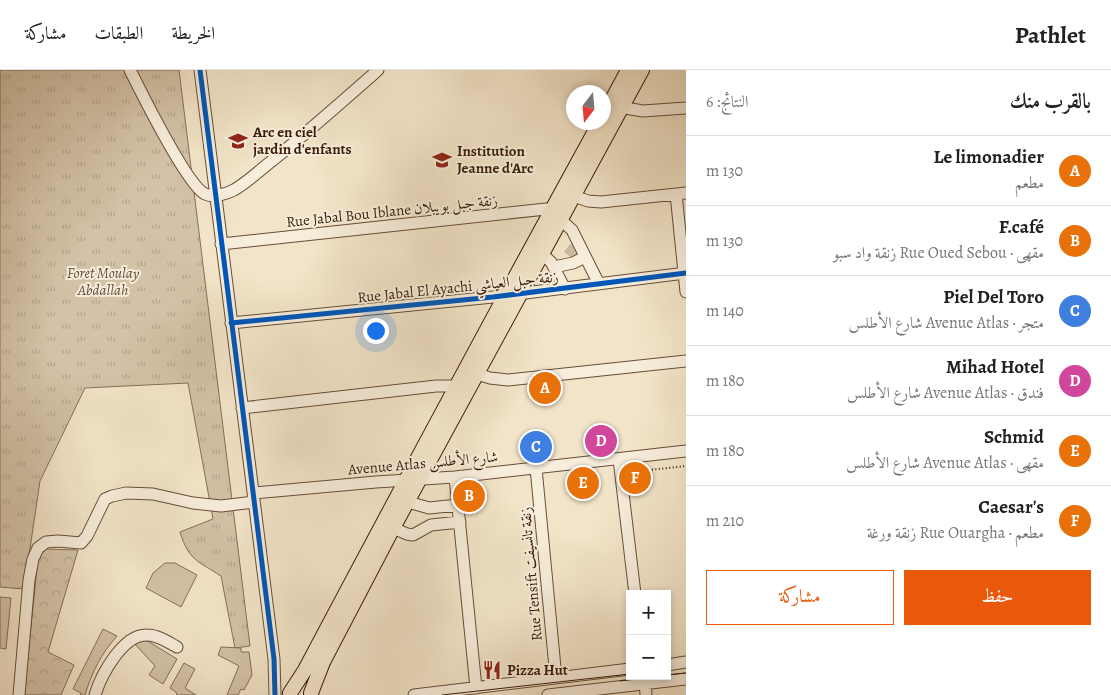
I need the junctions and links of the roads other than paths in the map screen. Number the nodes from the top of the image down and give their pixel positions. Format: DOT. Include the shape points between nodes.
graph roads {
  1 [pos="130,70"];
  2 [pos="200,70"];
  3 [pos="378,70"];
  4 [pos="628,70"];
  5 [pos="642,70"];
  6 [pos="686,108"];
  7 [pos="611,109"];
  8 [pos="596,130"];
  9 [pos="602,130"];
  10 [pos="681,194"];
  11 [pos="215,196"];
  12 [pos="574,196"];
  13 [pos="559,213"];
  14 [pos="221,244"];
  15 [pos="574,248"];
  16 [pos="542,254"];
  17 [pos="585,257"];
  18 [pos="557,266"];
  19 [pos="685,273"];
  20 [pos="599,284"];
  21 [pos="565,289"];
  22 [pos="522,292"];
  23 [pos="686,292"];
  24 [pos="504,295"];
  25 [pos="231,323"];
  26 [pos="686,361"];
  27 [pos="477,374"];
  28 [pos="464,386"];
  29 [pos="242,408"];
  30 [pos="686,451"];
  31 [pos="619,459"];
  32 [pos="536,468"];
  33 [pos="455,476"];
  34 [pos="414,480"];
  35 [pos="253,497"];
  36 [pos="408,502"];
  37 [pos="458,506"];
  38 [pos="429,508"];
  39 [pos="460,522"];
  40 [pos="431,525"];
  41 [pos="393,528"];
  42 [pos="635,590"];
  43 [pos="177,647"];
  44 [pos="274,659"];
  45 [pos="686,662"];
  46 [pos="671,664"];
  47 [pos="626,669"];
  48 [pos="556,678"];
  49 [pos="686,679"];
  50 [pos="645,685"];
  51 [pos="476,688"];
  52 [pos="287,694"];
  53 [pos="312,694"];
  54 [pos="560,694"];
  55 [pos="19,695"];
  56 [pos="95,695"];
  57 [pos="275,695"];
  58 [pos="414,695"];
  59 [pos="548,695"];
  1 -- 11 [label="street" via="184,168 199,190"];
  2 -- 11 [label="street"];
  3 -- 11 [label="street" via="236,189"];
  4 -- 7 [label="main road"];
  5 -- 7 [label="main road"];
  6 -- 7 [label="street" via="650,111"];
  8 -- 13 [label="main road"];
  9 -- 12 [label="main road"];
  10 -- 12 [label="street" via="601,202"];
  10 -- 19 [label="street"];
  11 -- 14 [label="street"];
  12 -- 13 [label="main road"];
  13 -- 14 [label="street, Rue Jabal Bou Iblane زنقة جبل بويبلان"];
  13 -- 15 [label="street" via="568,226"];
  13 -- 16 [label="main road"];
  13 -- 24 [label="main road"];
  14 -- 25 [label="street"];
  15 -- 17 [label="street"];
  15 -- 18 [label="street"];
  16 -- 18 [label="street"];
  16 -- 22 [label="main road"];
  17 -- 18 [label="street"];
  17 -- 20 [label="street"];
  18 -- 21 [label="street"];
  19 -- 20 [label="street, Rue Jabal El Ayachi زنقة جبل العياشي"];
  19 -- 23 [label="street"];
  20 -- 21 [label="street, Rue Jabal El Ayachi زنقة جبل العياشي"];
  21 -- 22 [label="street, Rue Jabal El Ayachi زنقة جبل العياشي"];
  22 -- 24 [label="street, Rue Jabal El Ayachi زنقة جبل العياشي"];
  22 -- 27 [label="main road"];
  24 -- 25 [label="street, Rue Jabal El Ayachi زنقة جبل العياشي"];
  24 -- 28 [label="main road"];
  25 -- 29 [label="street"];
  26 -- 27 [label="street" via="508,380"];
  27 -- 28 [label="main road"];
  28 -- 29 [label="street" via="436,386"];
  28 -- 34 [label="main road"];
  29 -- 35 [label="street"];
  30 -- 31 [label="street, Avenue Atlas شارع الأطلس"];
  31 -- 32 [label="street, Avenue Atlas شارع الأطلس"];
  31 -- 42 [label="street"];
  32 -- 33 [label="street, Avenue Atlas شارع الأطلس"];
  32 -- 48 [label="street, Rue Tensift زنقة تانسيفت"];
  33 -- 34 [label="street, Avenue Atlas شارع الأطلس"];
  33 -- 37 [label="street"];
  34 -- 35 [label="street, Avenue Atlas شارع الأطلس"];
  34 -- 36 [label="main road"];
  34 -- 52 [label="main road" via="305,670"];
  35 -- 44 [label="street"];
  35 -- 55 [label="street, Avenue Atlas شارع الأطلس" via="221,506 153,494 112,496 105,499 81,543 46,542 38,548 29,580"];
  36 -- 38 [label="street"];
  36 -- 41 [label="main road"];
  37 -- 38 [label="street"];
  37 -- 39 [label="street"];
  38 -- 40 [label="street"];
  39 -- 40 [label="street"];
  39 -- 51 [label="street"];
  40 -- 41 [label="street" via="413,534"];
  41 -- 53 [label="main road" via="323,662"];
  43 -- 56 [label="street" via="147,635 127,643 106,669"];
  44 -- 52 [label="street"];
  44 -- 57 [label="street"];
  45 -- 46 [label="street"];
  47 -- 48 [label="street"];
  48 -- 51 [label="street"];
  49 -- 50 [label="street"];
  50 -- 54 [label="street"];
  51 -- 58 [label="street"];
  52 -- 53 [label="main road" via="302,690"];
  54 -- 59 [label="street"];
}
